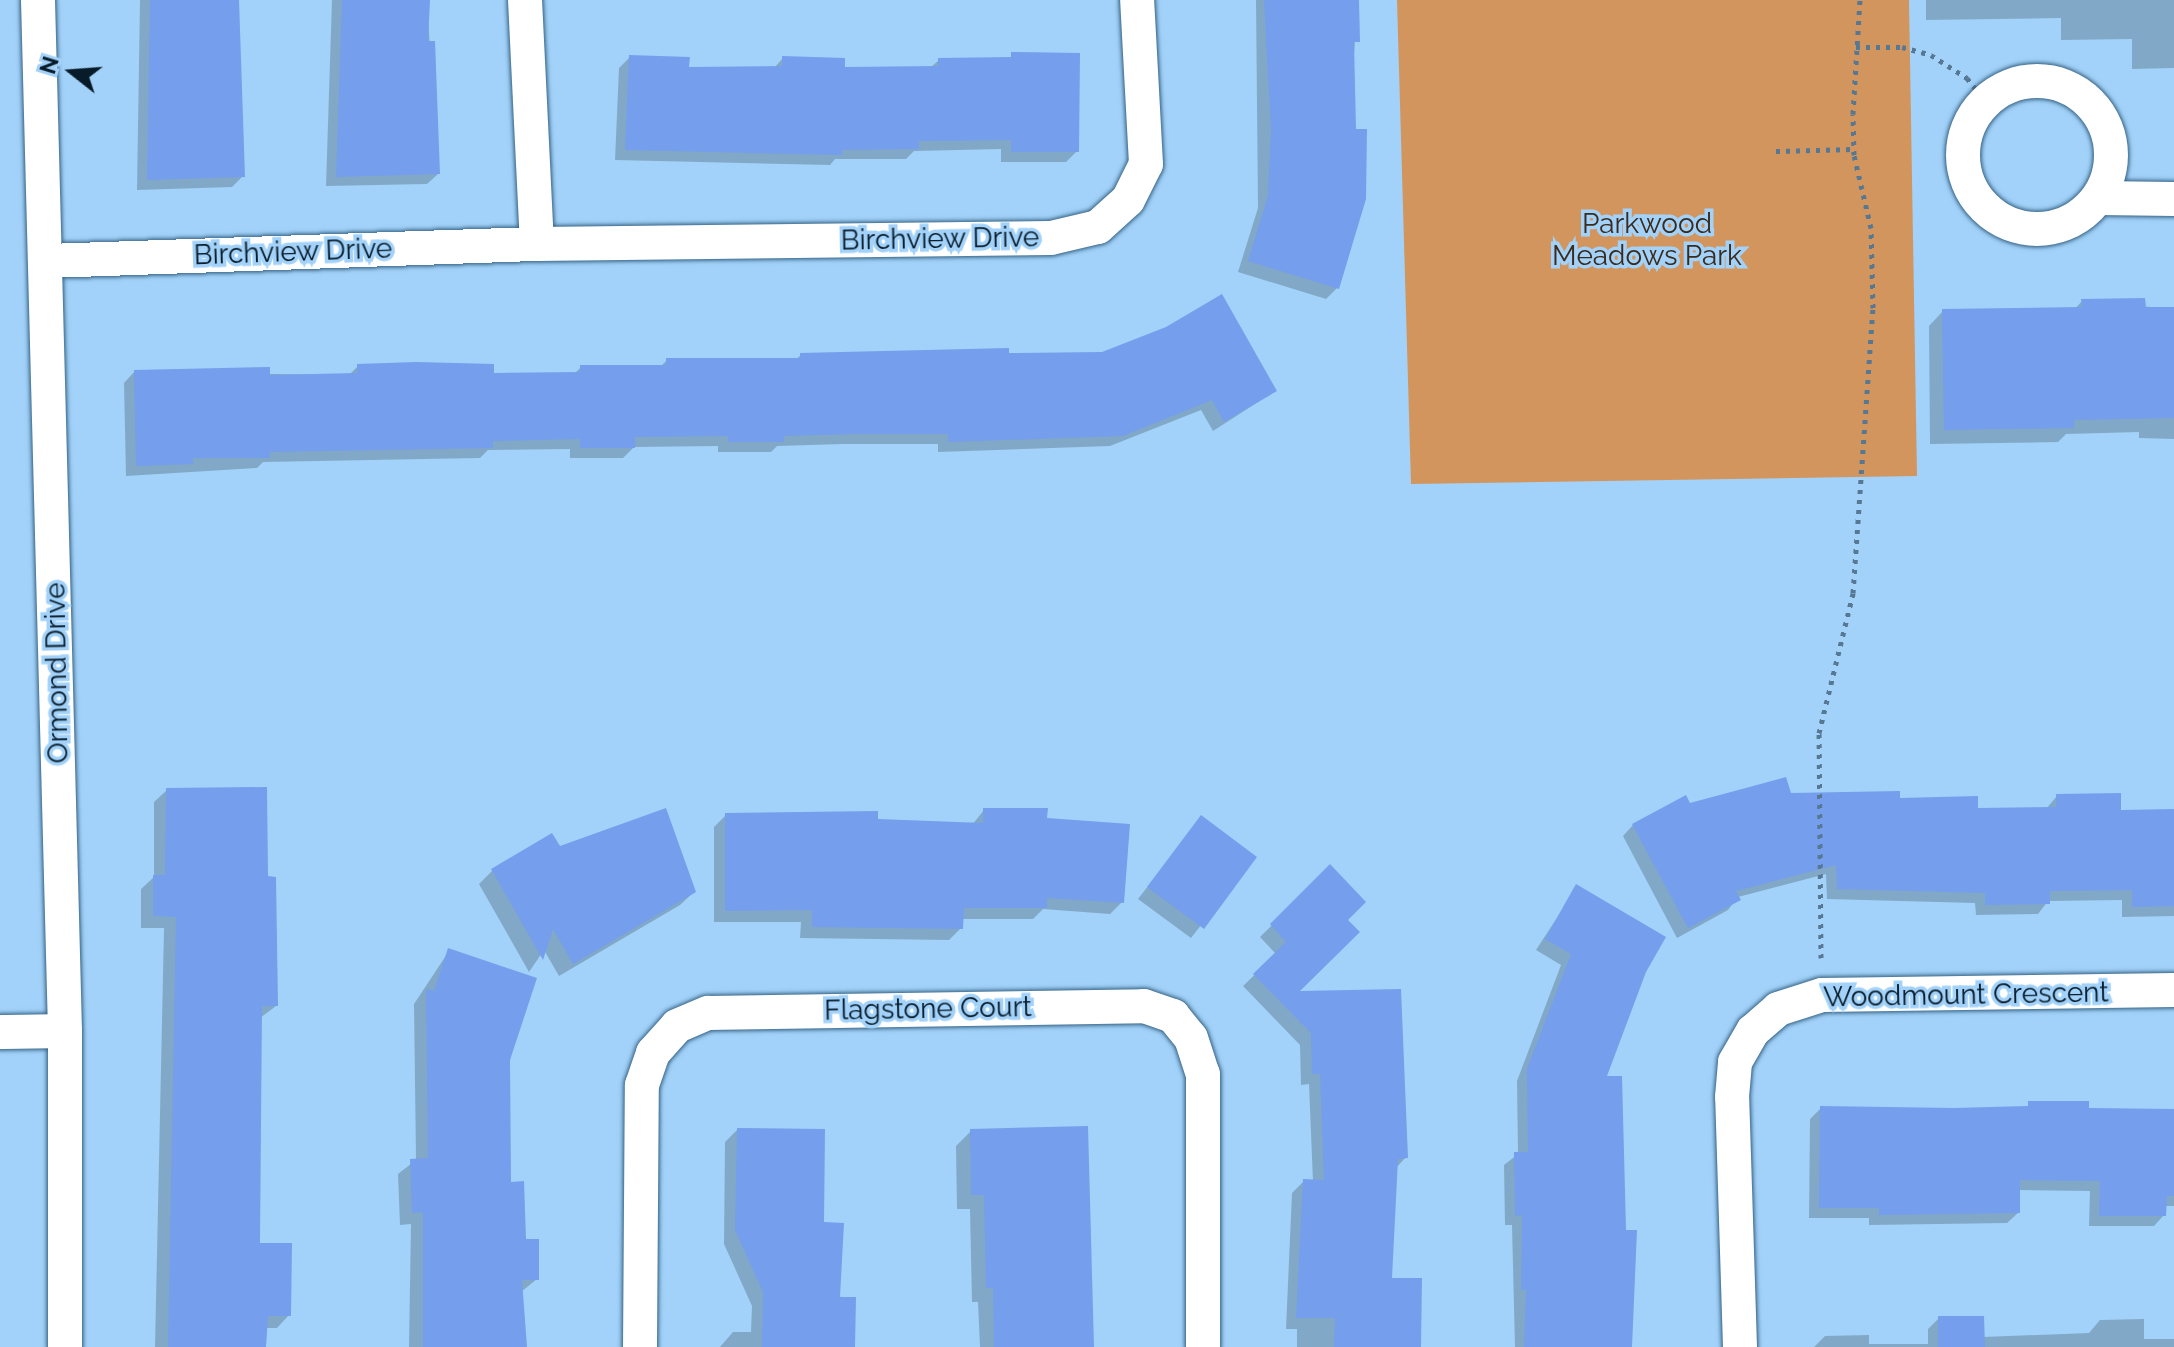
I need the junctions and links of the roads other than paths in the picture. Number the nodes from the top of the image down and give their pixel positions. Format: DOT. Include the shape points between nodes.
graph roads {
  1 [pos="38,0"];
  2 [pos="525,0"];
  3 [pos="1137,0"];
  4 [pos="2098,198"];
  5 [pos="2174,199"];
  6 [pos="537,244"];
  7 [pos="48,261"];
  8 [pos="2174,990"];
  9 [pos="65,1031"];
  10 [pos="0,1032"];
  11 [pos="65,1347"];
  12 [pos="640,1347"];
  13 [pos="1203,1347"];
  14 [pos="1740,1347"];
  1 -- 7 [label="street, Ormond Drive"];
  2 -- 6 [label="street"];
  3 -- 6 [label="street, Birchview Drive" via="1146,164 1128,200 1098,227 1051,238"];
  4 -- 4 [label="street" via="2058,226 2034,229 2010,224 1988,211 1972,192 1963,144 1985,101 2029,80 2053,81 2085,99 2106,128 2111,151"];
  4 -- 5 [label="street"];
  6 -- 7 [label="street, Birchview Drive"];
  7 -- 9 [label="street, Ormond Drive"];
  8 -- 14 [label="street, Woodmount Crescent" via="1822,995 1778,1009 1753,1031 1735,1062"];
  9 -- 10 [label="street"];
  9 -- 11 [label="street, Ormond Drive"];
  12 -- 13 [label="street, Flagstone Court" via="642,1085 653,1053 677,1026 708,1013 1144,1006 1173,1016 1191,1038 1203,1074"];
}
